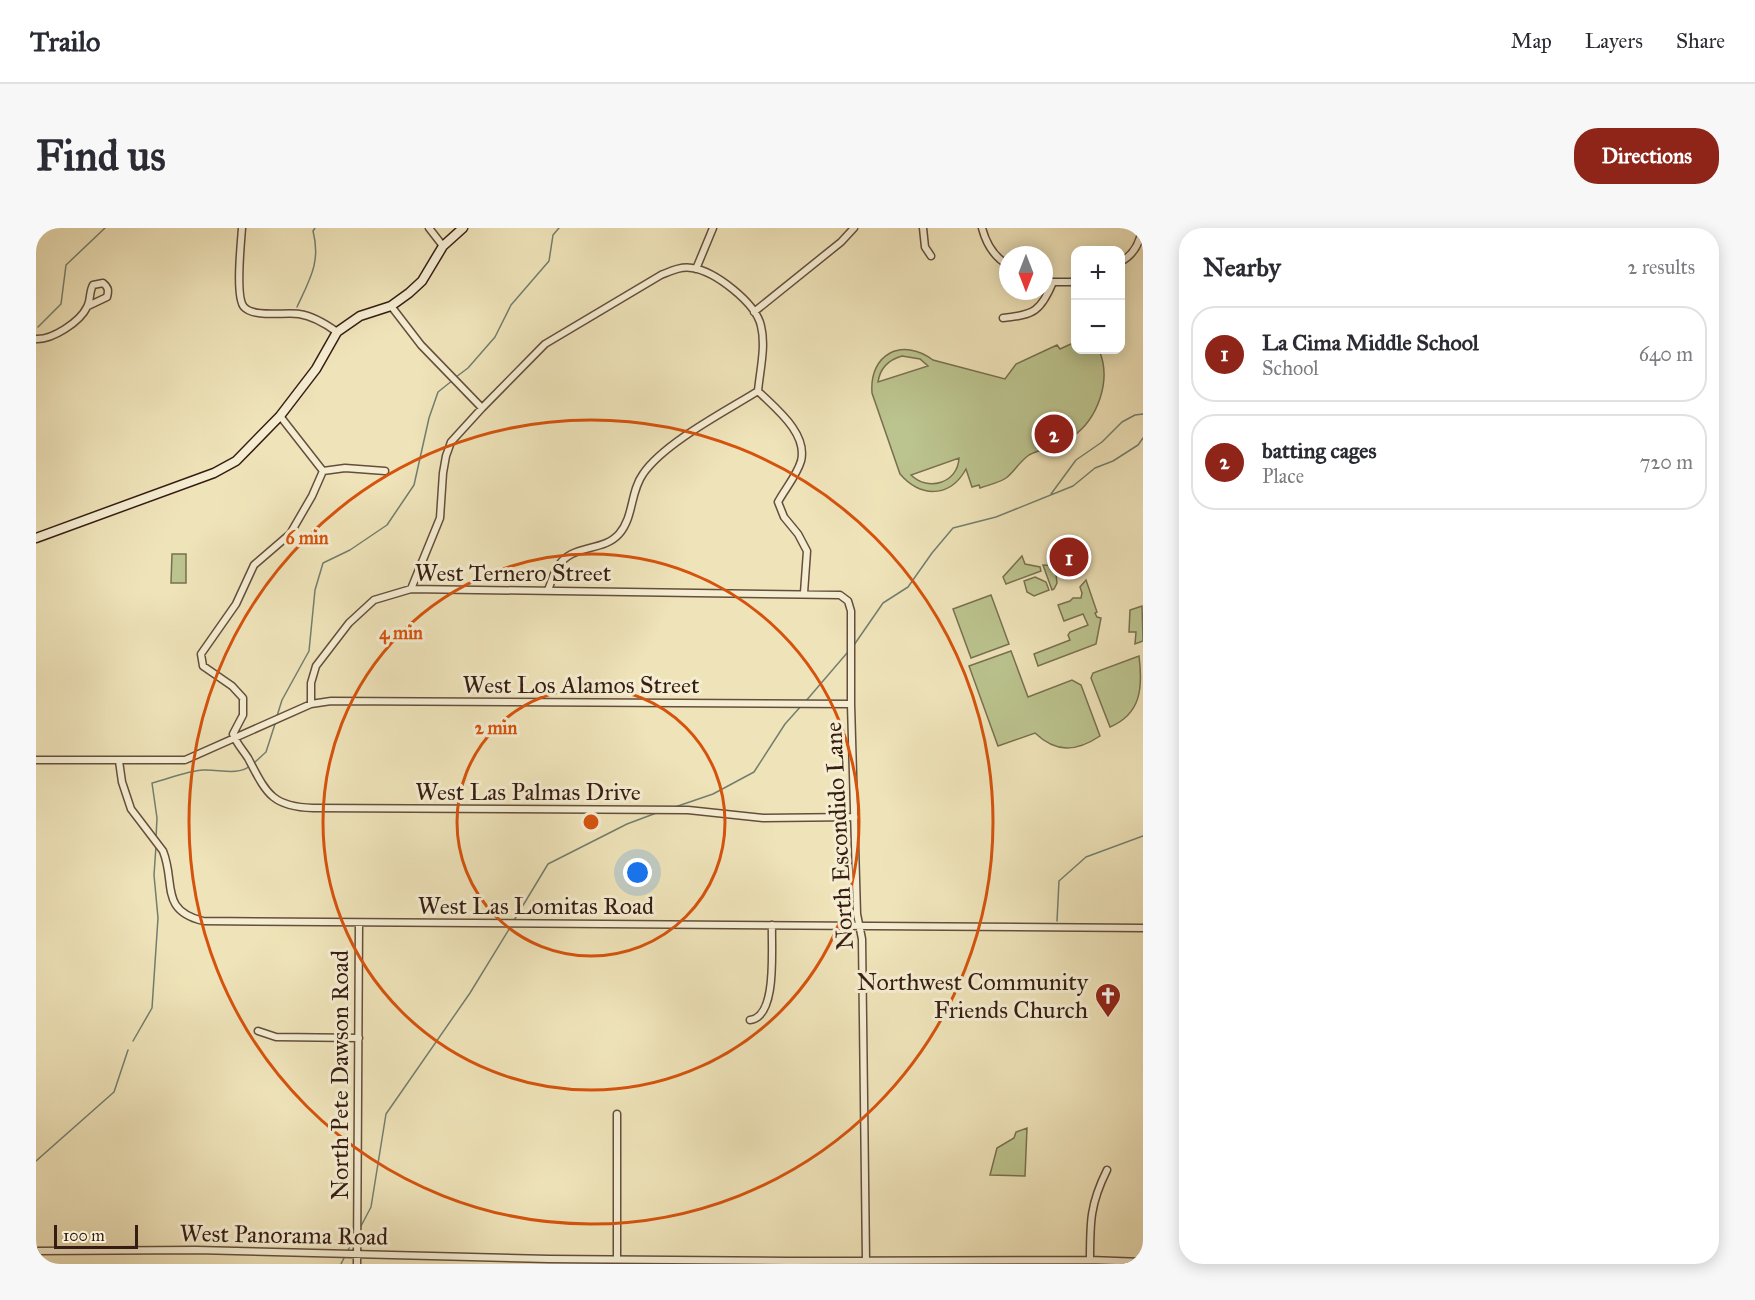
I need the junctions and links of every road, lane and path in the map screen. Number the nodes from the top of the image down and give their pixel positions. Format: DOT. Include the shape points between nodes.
graph roads {
  1 [pos="243,228"];
  2 [pos="429,228"];
  3 [pos="463,228"];
  4 [pos="713,228"];
  5 [pos="854,228"];
  6 [pos="923,228"];
  7 [pos="982,228"];
  8 [pos="1142,233"];
  9 [pos="443,246"];
  10 [pos="931,256"];
  11 [pos="999,256"];
  12 [pos="1125,262"];
  13 [pos="696,268"];
  14 [pos="1053,282"];
  15 [pos="1071,282"];
  16 [pos="1046,300"];
  17 [pos="88,306"];
  18 [pos="391,306"];
  19 [pos="755,314"];
  20 [pos="1003,318"];
  21 [pos="337,332"];
  22 [pos="36,339"];
  23 [pos="758,391"];
  24 [pos="482,408"];
  25 [pos="280,416"];
  26 [pos="323,471"];
  27 [pos="385,471"];
  28 [pos="36,538"];
  29 [pos="411,589"];
  30 [pos="548,590"];
  31 [pos="804,593"];
  32 [pos="840,595"];
  33 [pos="311,704"];
  34 [pos="851,704"];
  35 [pos="235,739"];
  36 [pos="36,760"];
  37 [pos="119,761"];
  38 [pos="855,817"];
  39 [pos="359,922"];
  40 [pos="772,925"];
  41 [pos="859,925"];
  42 [pos="1143,928"];
  43 [pos="750,1020"];
  44 [pos="258,1032"];
  45 [pos="359,1038"];
  46 [pos="617,1114"];
  47 [pos="1107,1170"];
  48 [pos="36,1251"];
  49 [pos="357,1254"];
  50 [pos="617,1259"];
  51 [pos="866,1260"];
  52 [pos="1090,1260"];
  53 [pos="549,1261"];
  54 [pos="1143,1262"];
  55 [pos="787,1263"];
  56 [pos="947,1263"];
  57 [pos="357,1264"];
  1 -- 21 [label="street" via="239,293 242,306 250,312 301,314"];
  2 -- 9 [label="street"];
  3 -- 9 [label="street"];
  4 -- 13 [label="street"];
  5 -- 19 [label="street"];
  6 -- 10 [label="street" via="925,247"];
  7 -- 11 [label="street" via="990,248"];
  8 -- 12 [label="street"];
  9 -- 18 [label="street" via="422,281"];
  13 -- 19 [label="street" via="733,288"];
  13 -- 24 [label="street" via="679,268 661,275 545,344"];
  14 -- 15 [label="street"];
  16 -- 20 [label="street" via="1020,317"];
  17 -- 22 [label="street" via="72,325"];
  18 -- 21 [label="street" via="360,316"];
  18 -- 24 [label="street" via="421,345"];
  19 -- 23 [label="street" via="762,333"];
  21 -- 25 [label="street" via="316,369"];
  23 -- 30 [label="street" via="679,440 655,461 642,474 620,533 608,543 575,551 557,567"];
  23 -- 31 [label="street" via="784,417 802,448 801,461 778,502 807,551"];
  24 -- 29 [label="street" via="452,442 446,456 440,518"];
  25 -- 26 [label="street"];
  25 -- 28 [label="street" via="236,461 214,472"];
  26 -- 27 [label="street"];
  26 -- 35 [label="street" via="290,534 254,565 236,604 201,654 203,666 243,698 243,715 233,731"];
  29 -- 30 [label="street, West Ternero Street"];
  29 -- 33 [label="street, West Ternero Street" via="374,600 349,622 316,666"];
  30 -- 31 [label="street, West Ternero Street"];
  31 -- 32 [label="street, West Ternero Street"];
  32 -- 34 [label="street, North Escondido Lane" via="848,601 851,611"];
  33 -- 34 [label="street, West Los Alamos Street"];
  33 -- 35 [label="street"];
  34 -- 38 [label="street, North Escondido Lane"];
  35 -- 37 [label="street" via="185,760"];
  35 -- 38 [label="street, West Las Palmas Drive" via="270,794 295,808 688,810 763,818"];
  36 -- 37 [label="street"];
  37 -- 39 [label="street, West Las Lomitas Road" via="131,809 166,859 172,898 179,910 204,921"];
  38 -- 41 [label="street, North Escondido Lane"];
  39 -- 40 [label="street, West Las Lomitas Road"];
  39 -- 45 [label="street, North Pete Dawson Road"];
  40 -- 41 [label="street, West Las Lomitas Road"];
  40 -- 43 [label="street" via="771,991 765,1011"];
  41 -- 42 [label="street, West Las Lomitas Road"];
  41 -- 51 [label="street, North Escondido Lane"];
  44 -- 45 [label="street" via="276,1037"];
  45 -- 49 [label="street, North Pete Dawson Road"];
  46 -- 50 [label="street"];
  47 -- 52 [label="street" via="1092,1207"];
  48 -- 49 [label="street, West Panorama Road"];
  49 -- 53 [label="street, West Panorama Road"];
  49 -- 57 [label="street, North Pete Dawson Road"];
  50 -- 53 [label="street, West Panorama Road"];
  50 -- 55 [label="street, West Panorama Road"];
  51 -- 55 [label="street, West Panorama Road"];
  51 -- 56 [label="street, West Panorama Road"];
  52 -- 54 [label="street, West Panorama Road"];
  52 -- 56 [label="street, West Panorama Road"];
}
